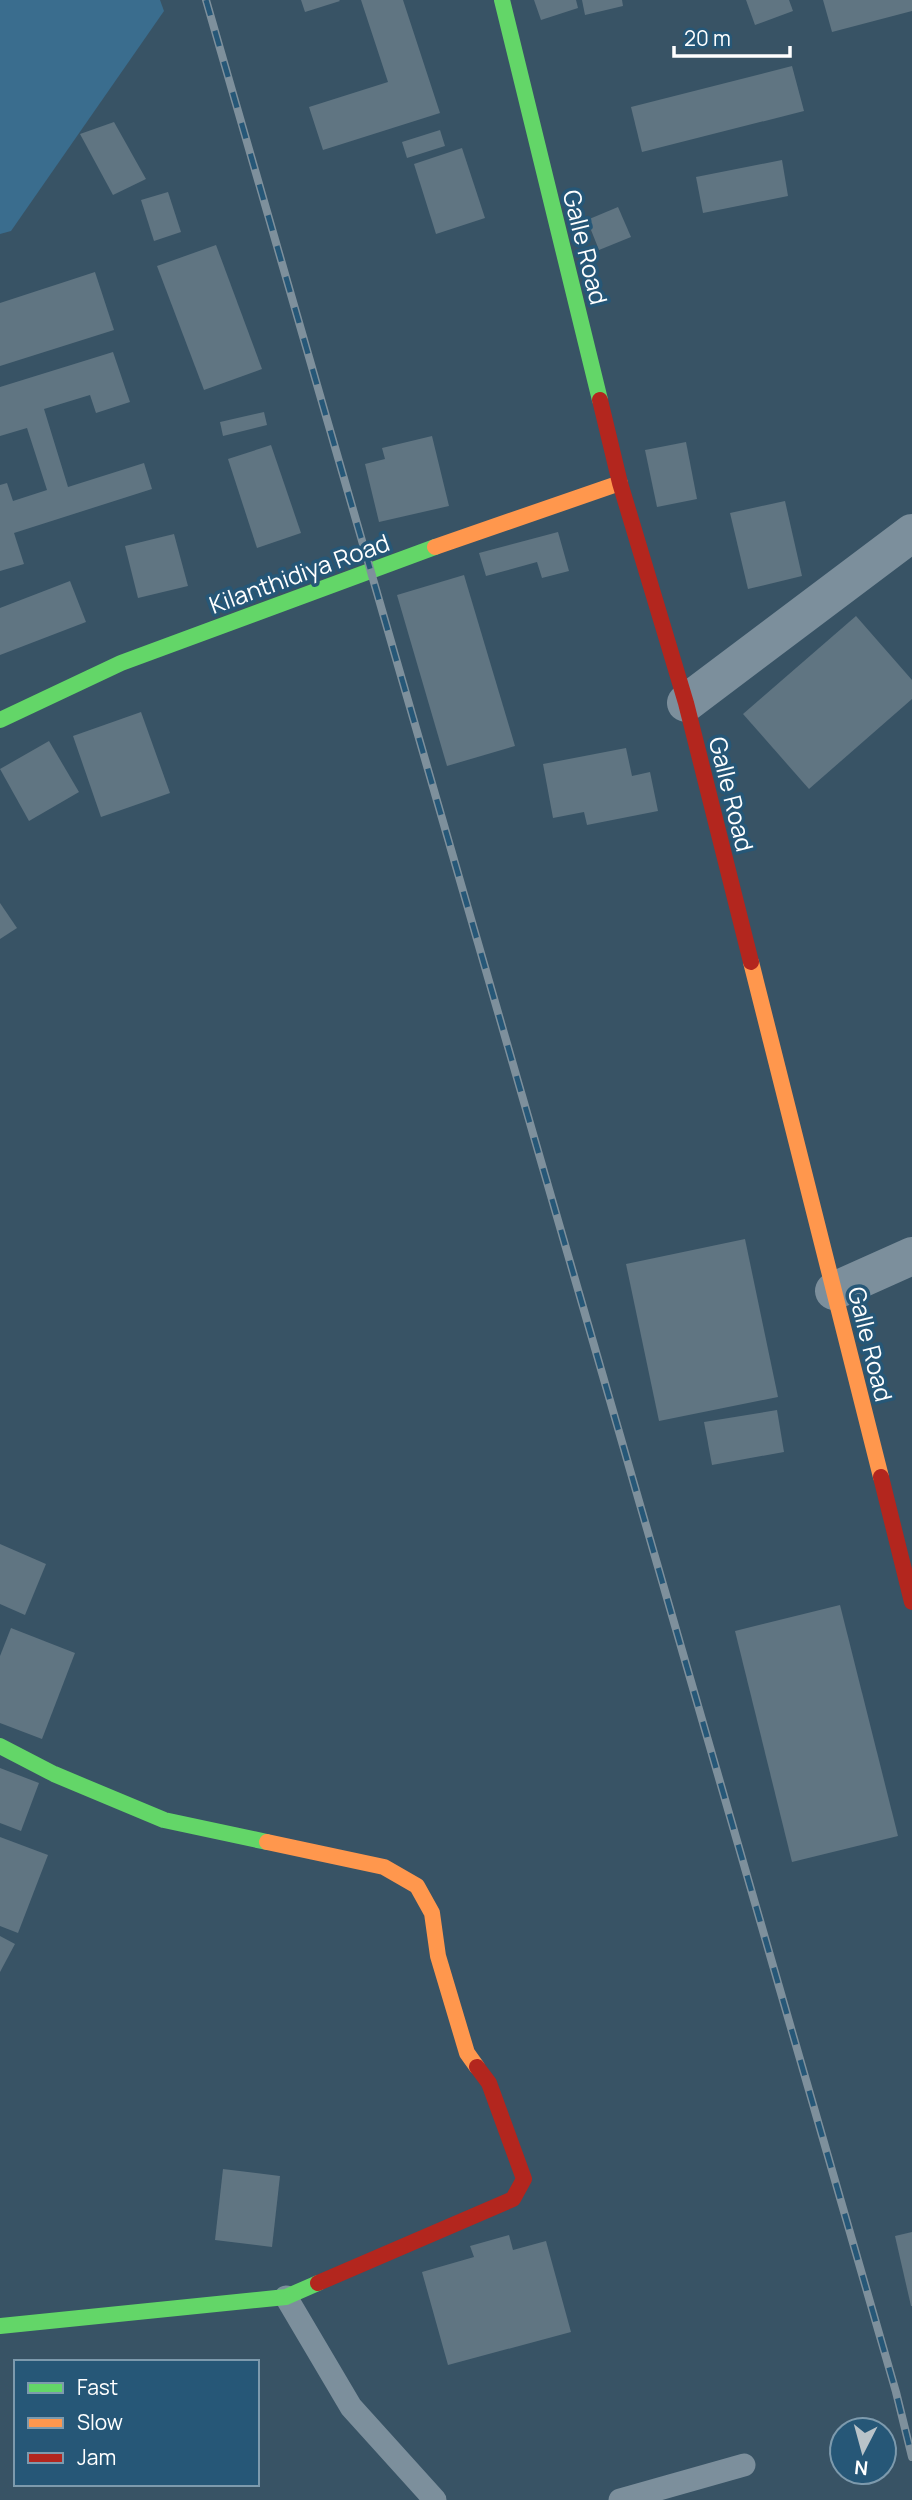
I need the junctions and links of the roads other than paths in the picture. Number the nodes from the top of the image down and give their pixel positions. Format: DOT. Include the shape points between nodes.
graph roads {
  1 [pos="502,0"];
  2 [pos="620,482"];
  3 [pos="912,533"];
  4 [pos="686,703"];
  5 [pos="0,720"];
  6 [pos="912,1256"];
  7 [pos="834,1291"];
  8 [pos="912,1602"];
  9 [pos="0,1746"];
  10 [pos="286,2297"];
  11 [pos="0,2326"];
  12 [pos="744,2465"];
  13 [pos="435,2500"];
  14 [pos="620,2500"];
  1 -- 2 [label="main road, Galle Road"];
  2 -- 4 [label="main road, Galle Road"];
  2 -- 5 [label="main road, Kilanthidiya Road" via="121,663"];
  3 -- 4 [label="street"];
  4 -- 7 [label="main road, Galle Road"];
  6 -- 7 [label="street"];
  7 -- 8 [label="main road, Galle Road"];
  9 -- 10 [label="main road" via="164,1820 384,1867 417,1886 432,1913 438,1956 467,2053 489,2083 524,2179 513,2199"];
  10 -- 11 [label="main road"];
  10 -- 13 [label="lane" via="351,2407"];
  12 -- 14 [label="lane"];
}
